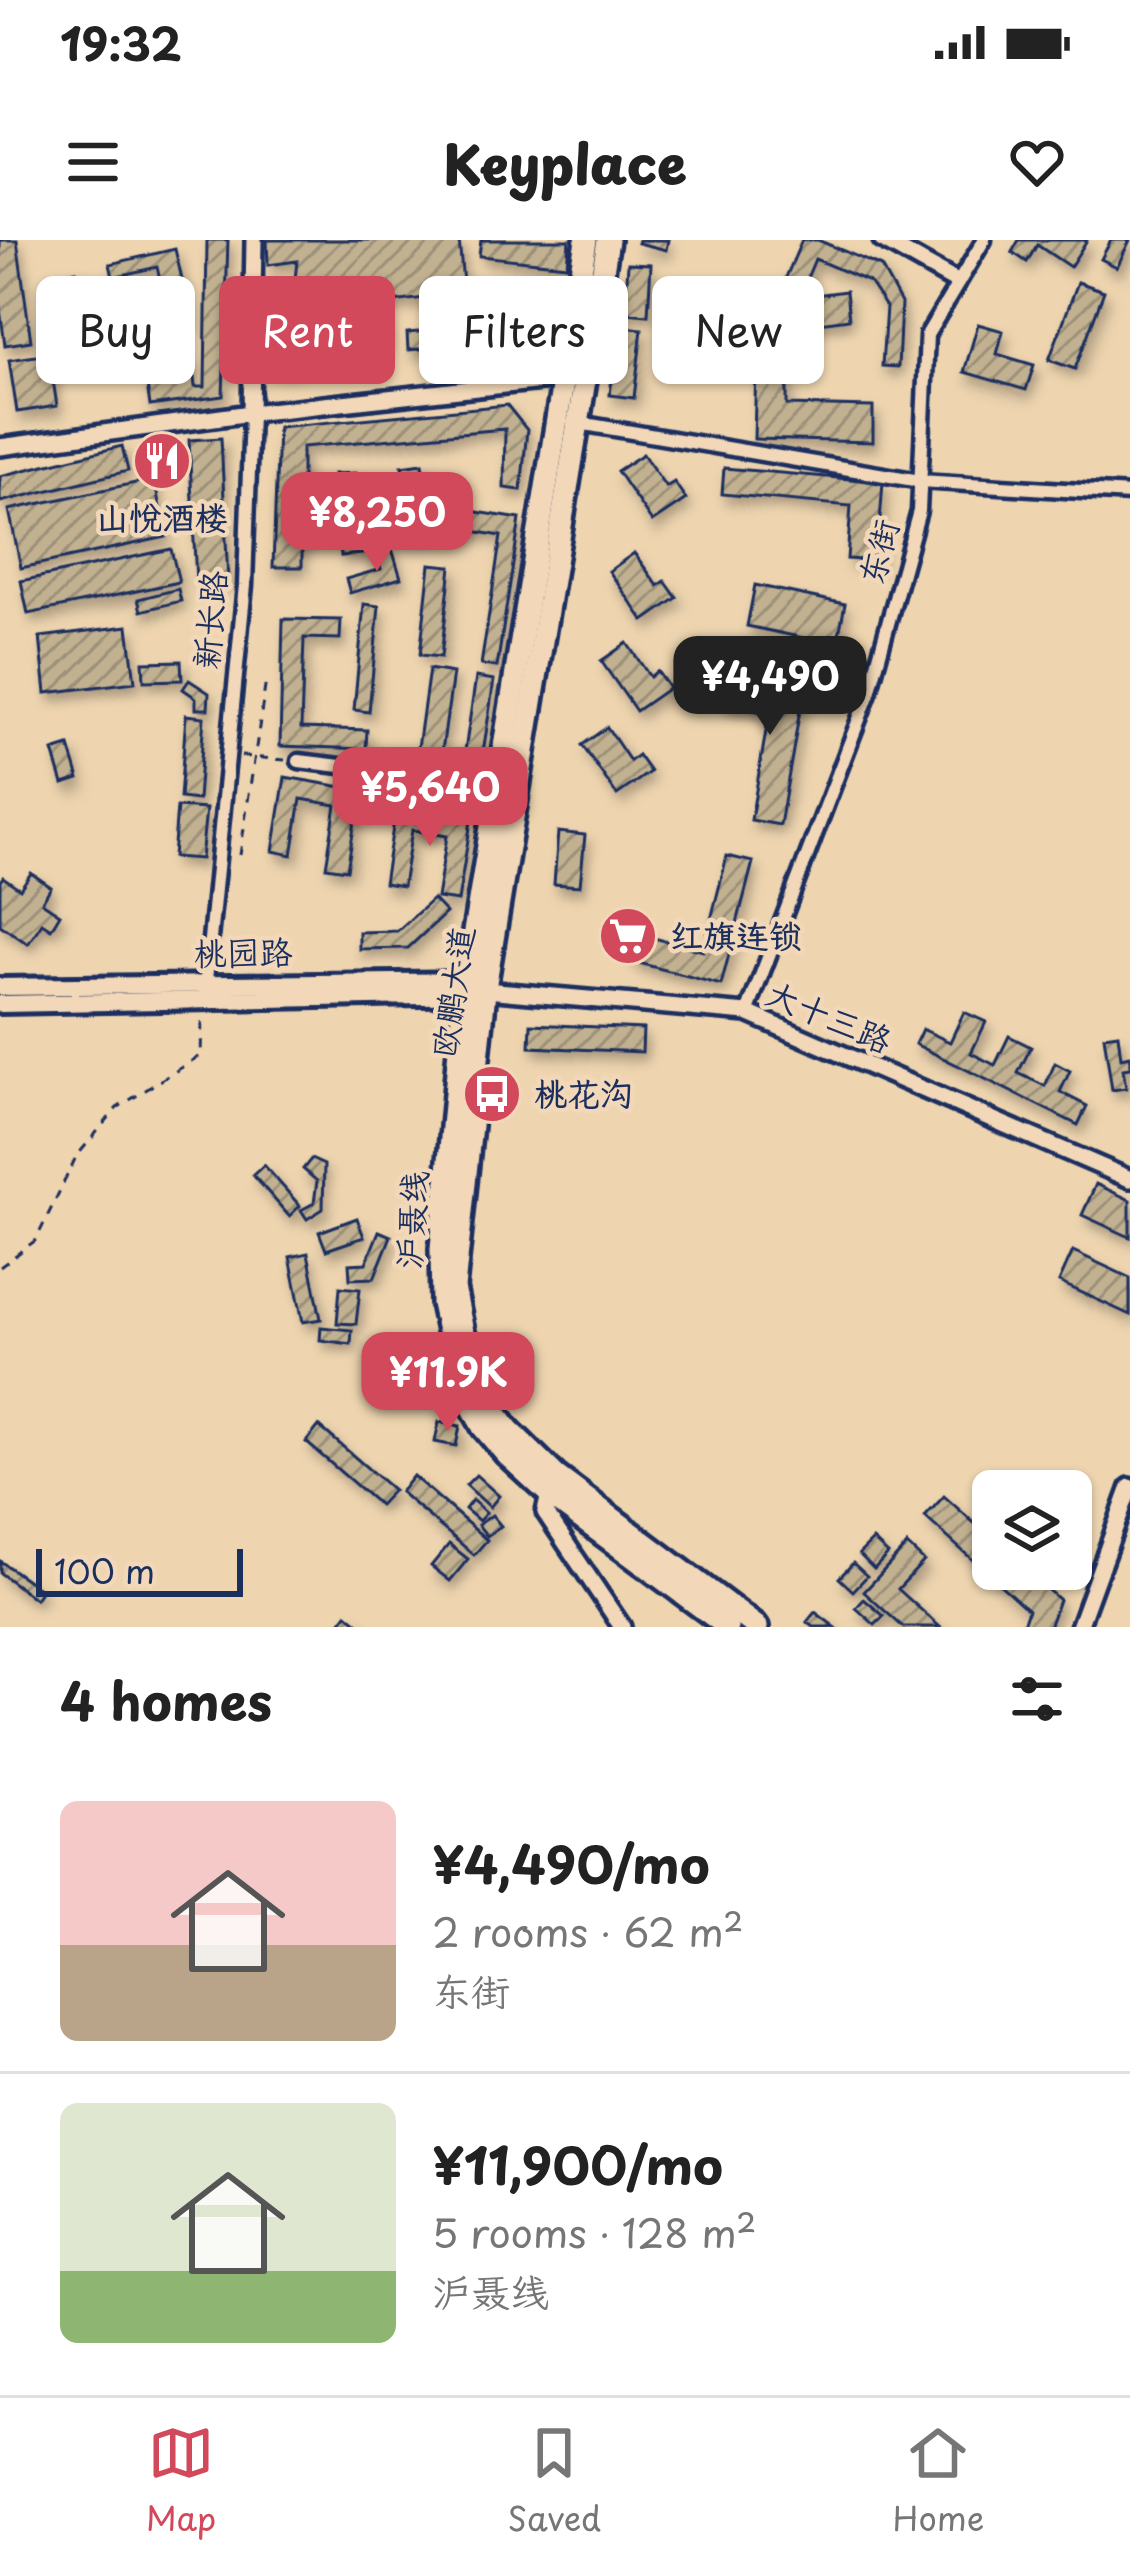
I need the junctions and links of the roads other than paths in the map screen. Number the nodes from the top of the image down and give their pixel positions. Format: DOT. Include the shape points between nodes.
graph roads {
  1 [pos="254,240"];
  2 [pos="586,240"];
  3 [pos="608,240"];
  4 [pos="882,240"];
  5 [pos="984,240"];
  6 [pos="580,276"];
  7 [pos="603,276"];
  8 [pos="957,282"];
  9 [pos="510,384"];
  10 [pos="562,384"];
  11 [pos="586,384"];
  12 [pos="251,413"];
  13 [pos="556,420"];
  14 [pos="580,423"];
  15 [pos="0,447"];
  16 [pos="920,482"];
  17 [pos="1130,494"];
  18 [pos="299,761"];
  19 [pos="497,785"];
  20 [pos="206,984"];
  21 [pos="0,987"];
  22 [pos="477,989"];
  23 [pos="202,1003"];
  24 [pos="0,1004"];
  25 [pos="747,1013"];
  26 [pos="1130,1179"];
  27 [pos="1130,1487"];
  28 [pos="549,1494"];
  29 [pos="622,1627"];
  30 [pos="728,1627"];
  31 [pos="757,1627"];
  32 [pos="1079,1627"];
  1 -- 12 [label="street, 新长路"];
  2 -- 6 [label="highway, 欧鹏大道"];
  3 -- 7 [label="highway, 欧鹏大道"];
  4 -- 8 [label="street"];
  5 -- 8 [label="street, 东街"];
  8 -- 16 [label="street, 东街" via="927,334"];
  9 -- 12 [label="street"];
  10 -- 13 [label="highway, 欧鹏大道"];
  11 -- 14 [label="highway, 欧鹏大道"];
  12 -- 15 [label="street"];
  12 -- 20 [label="street, 新长路" via="245,585"];
  13 -- 14 [label="street"];
  13 -- 19 [label="highway, 欧鹏大道"];
  14 -- 16 [label="street"];
  14 -- 22 [label="highway, 欧鹏大道"];
  16 -- 17 [label="street"];
  16 -- 25 [label="street, 东街" via="869,693"];
  18 -- 19 [label="street"];
  19 -- 22 [label="highway, 欧鹏大道"];
  20 -- 21 [label="main road, 桃园路"];
  20 -- 22 [label="main road, 桃园路"];
  20 -- 23 [label="street, 新长路"];
  22 -- 23 [label="main road"];
  22 -- 25 [label="street, 大十三路"];
  22 -- 28 [label="highway, 沪聂线" via="440,1249 444,1318 483,1427"];
  22 -- 31 [label="highway, 欧鹏大道" via="454,1288 485,1397 556,1476"];
  23 -- 24 [label="main road"];
  25 -- 26 [label="street, 大十三路"];
  27 -- 32 [label="street"];
  28 -- 29 [label="street" via="544,1512"];
  28 -- 30 [label="highway, 沪聂线"];
}
